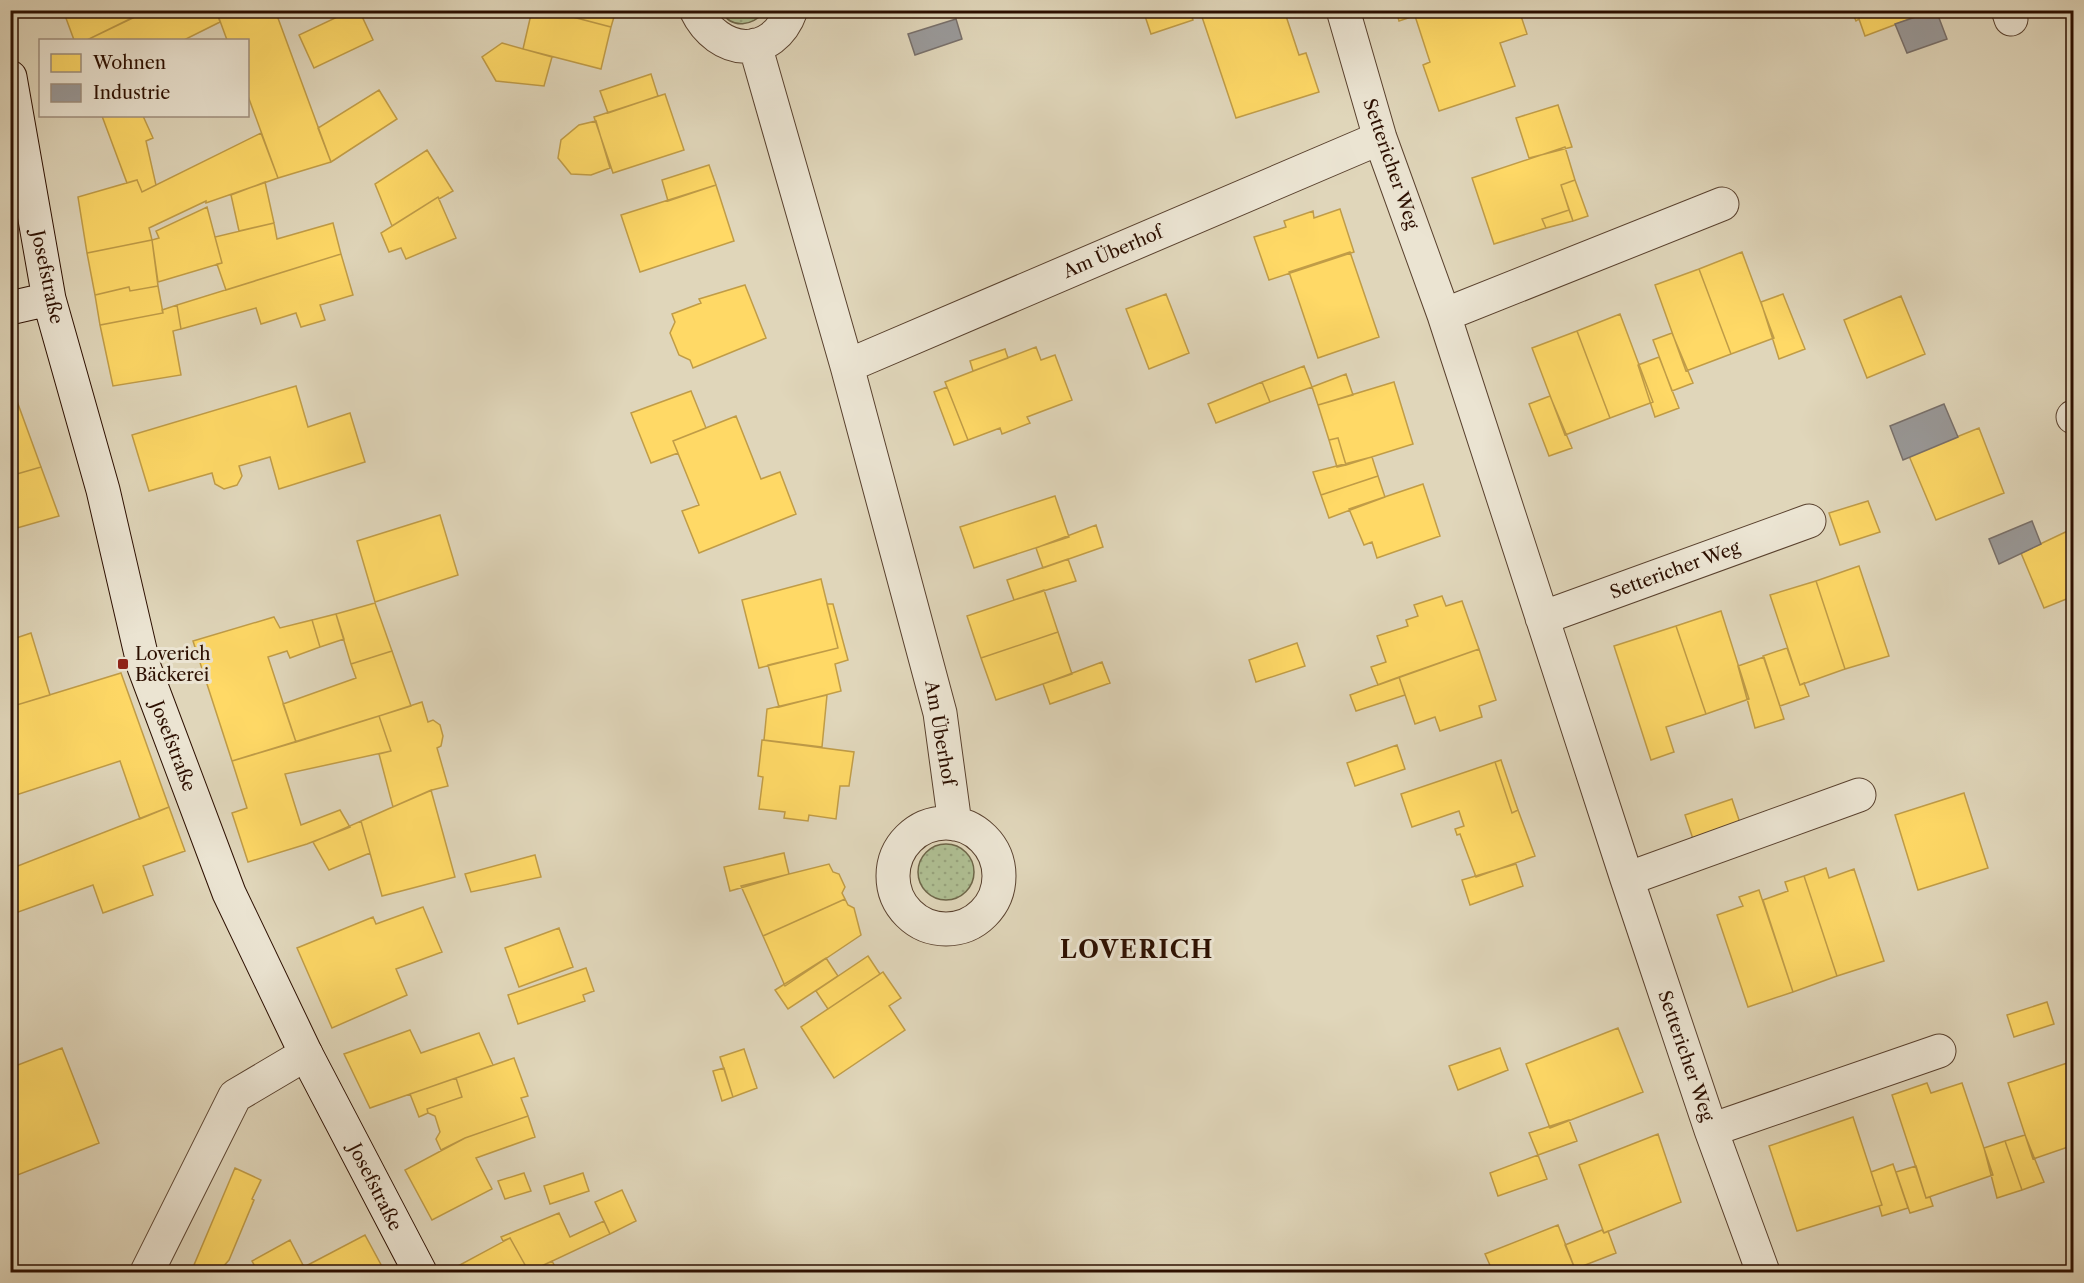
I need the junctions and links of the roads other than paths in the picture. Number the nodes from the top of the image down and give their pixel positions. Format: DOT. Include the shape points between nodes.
graph roads {
  1 [pos="696,10"];
  2 [pos="791,10"];
  3 [pos="1343,10"];
  4 [pos="755,45"];
  5 [pos="10,77"];
  6 [pos="1380,138"];
  7 [pos="1722,204"];
  8 [pos="49,299"];
  9 [pos="10,308"];
  10 [pos="1444,315"];
  11 [pos="847,366"];
  12 [pos="1809,521"];
  13 [pos="1542,618"];
  14 [pos="1858,795"];
  15 [pos="955,824"];
  16 [pos="1627,879"];
  17 [pos="1939,1051"];
  18 [pos="306,1054"];
  19 [pos="1711,1130"];
  20 [pos="147,1272"];
  21 [pos="420,1272"];
  22 [pos="1763,1272"];
  1 -- 4 [label="street" via="704,27 718,39 736,46"];
  2 -- 4 [label="street" via="786,23 773,37"];
  3 -- 6 [label="street, Settericher Weg"];
  4 -- 11 [label="street, Am Überhof"];
  5 -- 8 [label="street, Josefstraße"];
  6 -- 10 [label="street, Settericher Weg"];
  6 -- 11 [label="street, Am Überhof"];
  7 -- 10 [label="street"];
  8 -- 9 [label="street"];
  8 -- 18 [label="street, Josefstraße" via="103,490 144,667 229,893"];
  10 -- 13 [label="street, Settericher Weg"];
  11 -- 15 [label="street, Am Überhof" via="940,713"];
  12 -- 13 [label="street, Settericher Weg"];
  13 -- 16 [label="street, Settericher Weg"];
  14 -- 16 [label="street"];
  16 -- 19 [label="street, Settericher Weg"];
  17 -- 19 [label="street, Settericher Weg"];
  18 -- 20 [label="street" via="235,1096"];
  18 -- 21 [label="street, Josefstraße"];
  19 -- 22 [label="street, Settericher Weg"];
}
